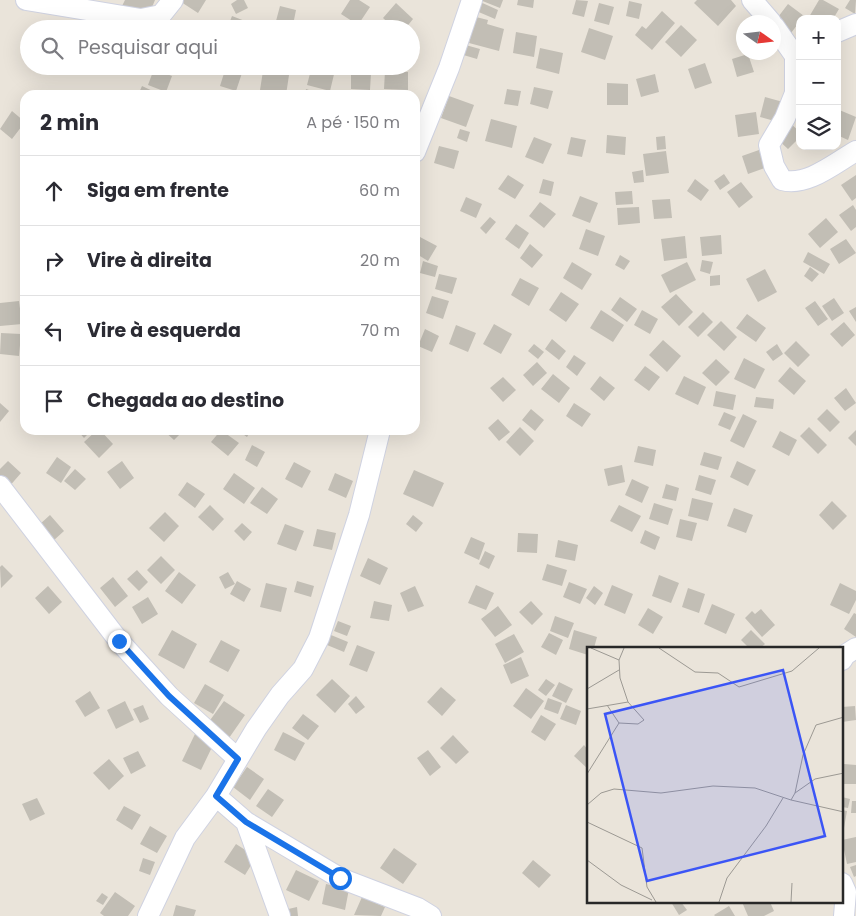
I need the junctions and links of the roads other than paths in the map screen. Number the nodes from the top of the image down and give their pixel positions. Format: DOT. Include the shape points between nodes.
graph roads {
  1 [pos="26,0"];
  2 [pos="173,0"];
  3 [pos="472,0"];
  4 [pos="752,0"];
  5 [pos="765,15"];
  6 [pos="856,24"];
  7 [pos="841,30"];
  8 [pos="781,35"];
  9 [pos="796,54"];
  10 [pos="797,60"];
  11 [pos="420,140"];
  12 [pos="856,151"];
  13 [pos="379,435"];
  14 [pos="0,486"];
  15 [pos="856,648"];
  16 [pos="844,657"];
  17 [pos="238,759"];
  18 [pos="216,796"];
  19 [pos="246,822"];
  20 [pos="844,888"];
  21 [pos="148,916"];
  22 [pos="280,916"];
  23 [pos="431,916"];
  24 [pos="844,916"];
  1 -- 2 [label="street" via="141,19 161,15"];
  3 -- 11 [label="street"];
  4 -- 5 [label="street"];
  6 -- 7 [label="street"];
  8 -- 9 [label="street"];
  10 -- 12 [label="street" via="794,93 785,118 769,145 774,166 782,180 806,179"];
  13 -- 17 [label="street" via="359,515 319,638 303,669 280,695"];
  14 -- 17 [label="street" via="119,641 169,696"];
  15 -- 16 [label="street"];
  17 -- 18 [label="street"];
  18 -- 19 [label="street"];
  18 -- 21 [label="street" via="185,838"];
  19 -- 22 [label="street"];
  19 -- 23 [label="street" via="340,878"];
  20 -- 24 [label="street"];
}
